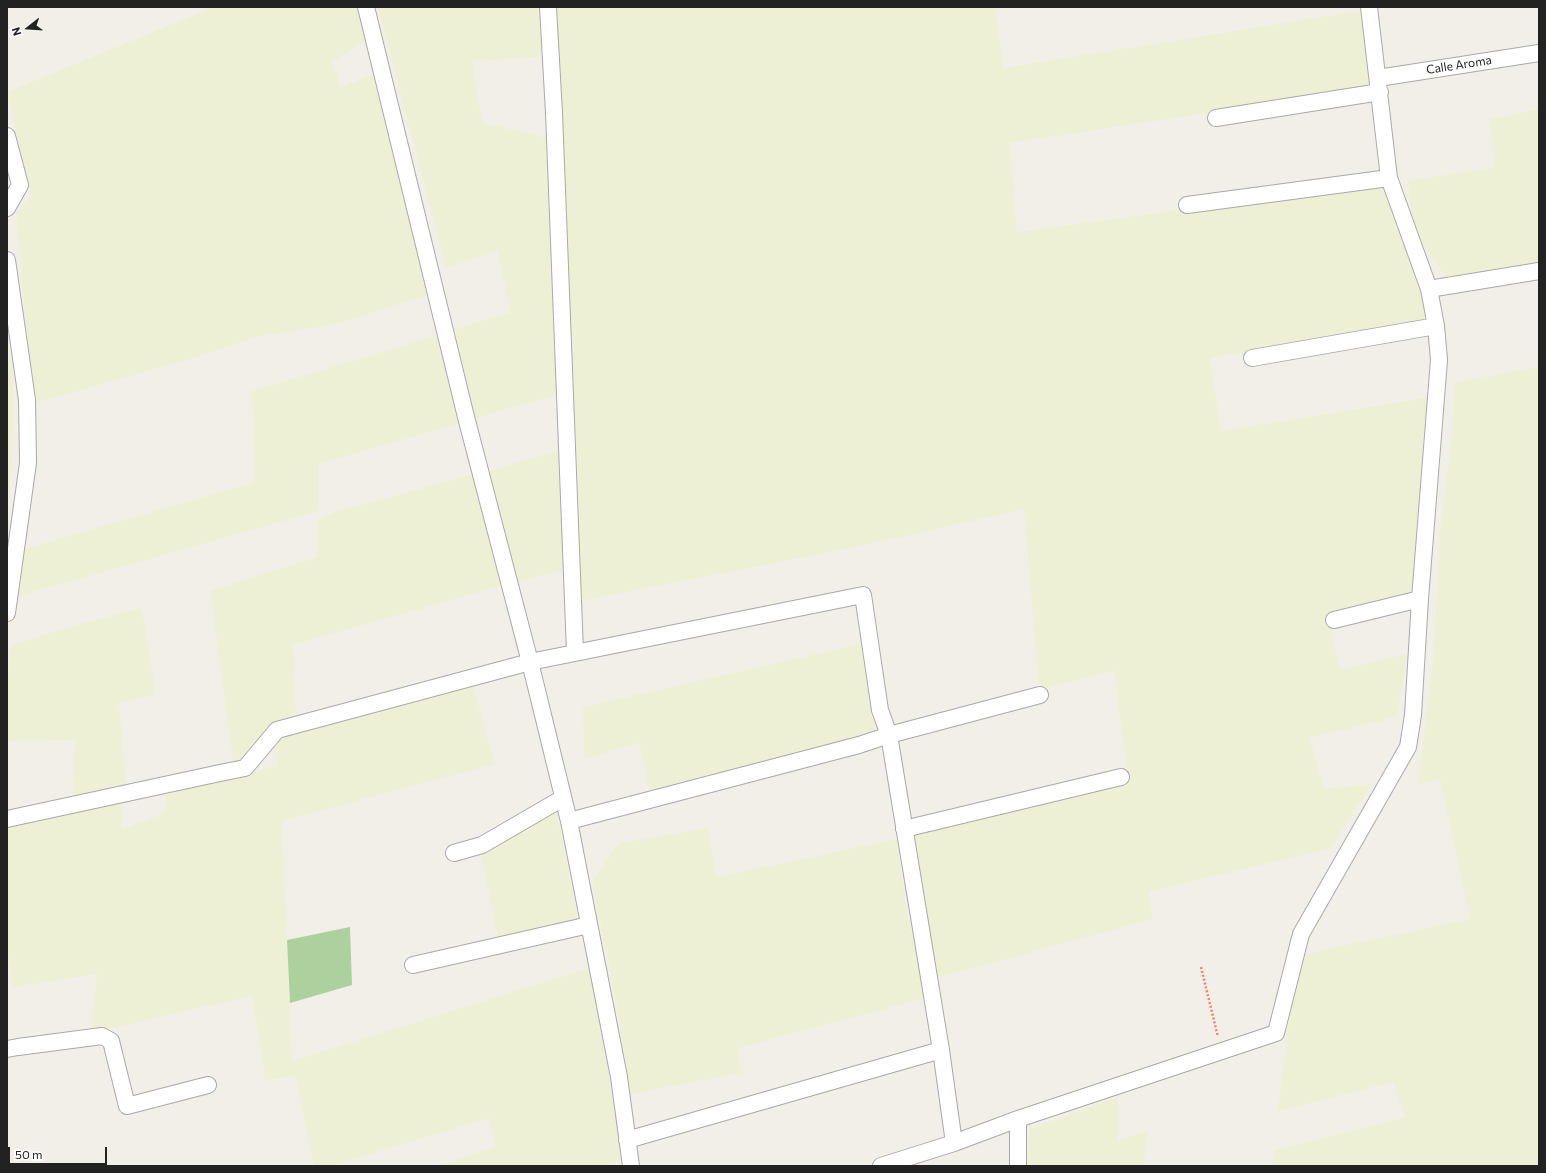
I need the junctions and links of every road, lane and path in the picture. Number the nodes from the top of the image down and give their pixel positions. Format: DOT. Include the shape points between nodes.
graph roads {
  1 [pos="366,7"];
  2 [pos="548,7"];
  3 [pos="1369,7"];
  4 [pos="1539,53"];
  5 [pos="1379,85"];
  6 [pos="1216,118"];
  7 [pos="7,136"];
  8 [pos="1389,178"];
  9 [pos="1187,205"];
  10 [pos="7,208"];
  11 [pos="7,260"];
  12 [pos="1539,271"];
  13 [pos="1429,289"];
  14 [pos="1436,326"];
  15 [pos="14,349"];
  16 [pos="1252,358"];
  17 [pos="1420,599"];
  18 [pos="7,613"];
  19 [pos="1334,620"];
  20 [pos="575,652"];
  21 [pos="530,662"];
  22 [pos="1040,695"];
  23 [pos="889,735"];
  24 [pos="1121,777"];
  25 [pos="563,798"];
  26 [pos="7,819"];
  27 [pos="569,821"];
  28 [pos="904,829"];
  29 [pos="454,853"];
  30 [pos="589,925"];
  31 [pos="413,965"];
  32 [pos="1201,967"];
  33 [pos="7,1049"];
  34 [pos="941,1050"];
  35 [pos="1221,1052"];
  36 [pos="208,1085"];
  37 [pos="1018,1119"];
  38 [pos="627,1140"];
  39 [pos="954,1143"];
  40 [pos="631,1166"];
  41 [pos="881,1166"];
  42 [pos="1018,1166"];
  1 -- 21 [label="street" via="466,417"];
  2 -- 20 [label="street" via="555,121"];
  3 -- 5 [label="street"];
  4 -- 5 [label="street, Calle Aroma"];
  5 -- 6 [label="street, Calle Aroma"];
  5 -- 8 [label="street"];
  7 -- 10 [label="street" via="20,185"];
  8 -- 9 [label="street"];
  8 -- 13 [label="street"];
  11 -- 15 [label="street"];
  12 -- 13 [label="street"];
  13 -- 14 [label="street"];
  14 -- 16 [label="street"];
  14 -- 17 [label="street" via="1439,360"];
  15 -- 18 [label="street" via="27,400 28,463"];
  17 -- 19 [label="street"];
  17 -- 35 [label="street" via="1413,715 1408,747 1301,934 1276,1033"];
  20 -- 21 [label="street"];
  20 -- 23 [label="street" via="863,595 880,710"];
  21 -- 25 [label="street"];
  21 -- 26 [label="street" via="277,730 245,768"];
  22 -- 23 [label="street"];
  23 -- 27 [label="street"];
  23 -- 28 [label="street"];
  24 -- 28 [label="street"];
  25 -- 27 [label="street"];
  25 -- 29 [label="street" via="482,845"];
  27 -- 30 [label="street"];
  28 -- 34 [label="street"];
  30 -- 31 [label="street"];
  30 -- 38 [label="street" via="619,1077"];
  32 -- 35 [label="path"];
  33 -- 36 [label="street" via="102,1036 111,1041 127,1106"];
  34 -- 38 [label="street"];
  34 -- 39 [label="street"];
  35 -- 37 [label="street"];
  37 -- 39 [label="street"];
  37 -- 42 [label="street"];
  38 -- 40 [label="street"];
  39 -- 41 [label="street"];
}
